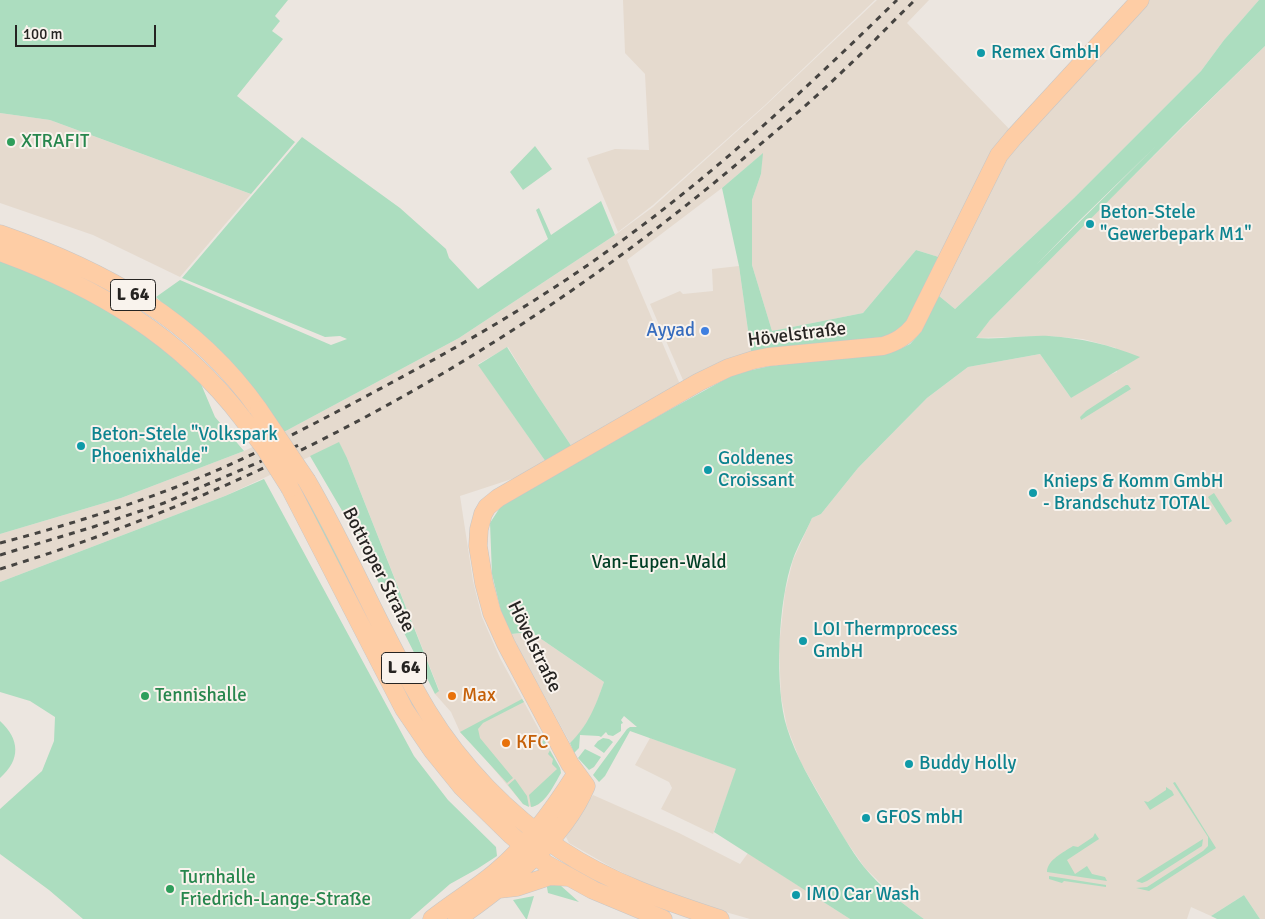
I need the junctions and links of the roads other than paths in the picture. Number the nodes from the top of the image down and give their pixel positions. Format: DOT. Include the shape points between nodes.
graph roads {
  1 [pos="1140,0"];
  2 [pos="0,234"];
  3 [pos="0,252"];
  4 [pos="542,836"];
  5 [pos="529,850"];
  6 [pos="568,877"];
  7 [pos="499,889"];
  8 [pos="432,919"];
  9 [pos="456,919"];
  10 [pos="663,919"];
  11 [pos="720,919"];
  1 -- 4 [label="main road, Hövelstraße" via="999,155 914,326 905,336 883,346 753,360 728,368 557,462 487,507 479,525 478,546 492,613 581,780 561,798"];
  2 -- 4 [label="main road, Bottroper Straße / L 64, bridge" via="90,271 130,293 195,338 224,366 259,410 307,481 434,720 490,791"];
  3 -- 5 [label="main road, L 64, bridge" via="76,284 137,318 194,364 230,401 290,488 421,736 462,787"];
  4 -- 5 [label="main road"];
  4 -- 11 [label="main road, Bottroper Straße / L 64" via="592,868 632,887"];
  5 -- 6 [label="main road, L 64"];
  5 -- 7 [label="main road"];
  5 -- 8 [label="main road"];
  6 -- 7 [label="main road" via="550,876 518,887"];
  6 -- 10 [label="main road, L 64"];
  7 -- 9 [label="main road"];
}
